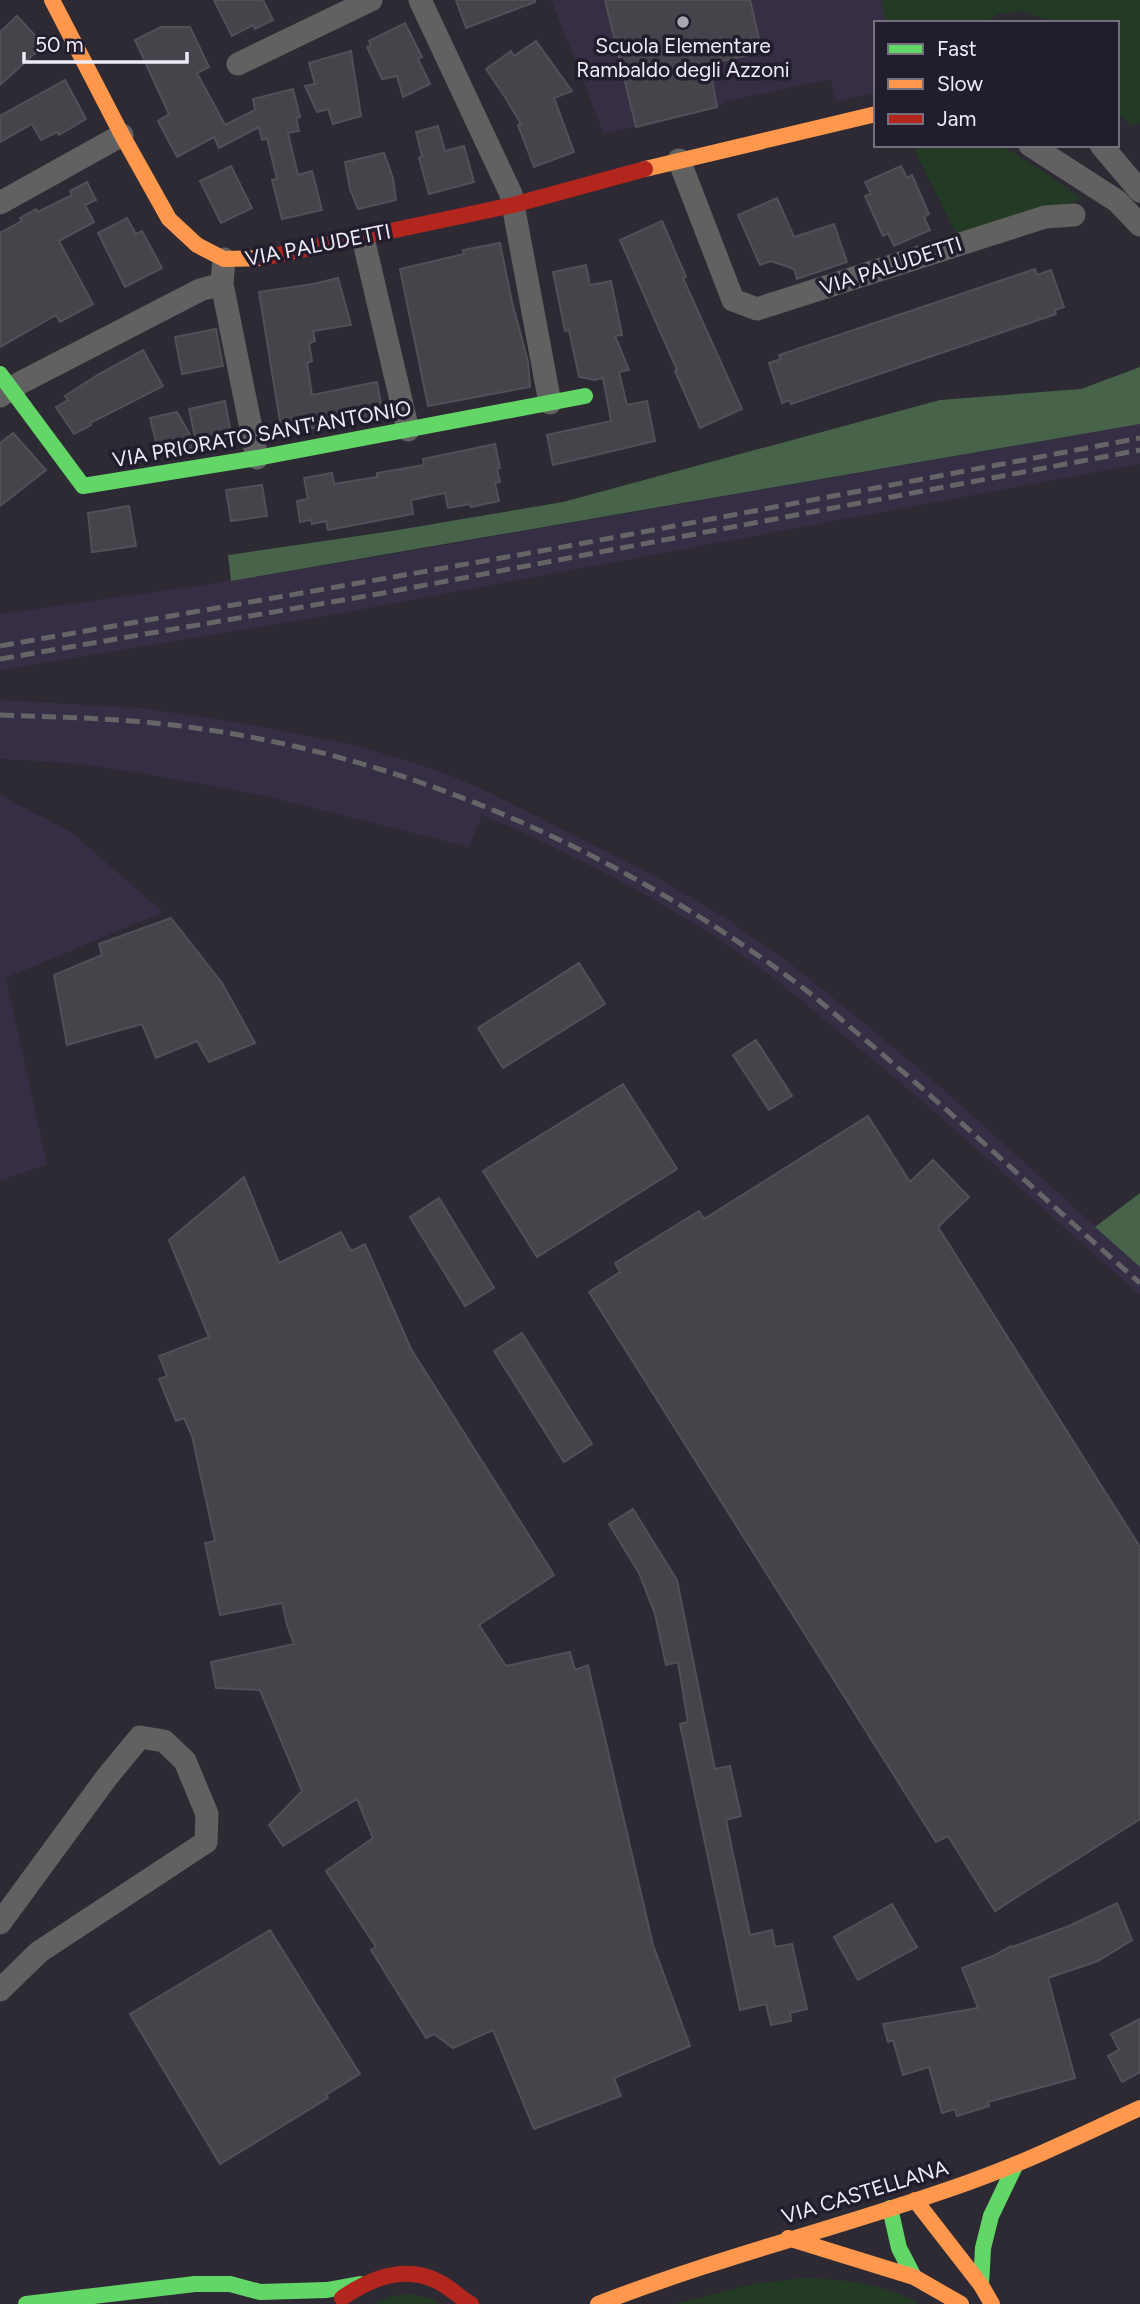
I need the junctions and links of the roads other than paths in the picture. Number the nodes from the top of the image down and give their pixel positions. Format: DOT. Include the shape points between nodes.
graph roads {
  1 [pos="52,0"];
  2 [pos="371,0"];
  3 [pos="419,0"];
  4 [pos="237,64"];
  5 [pos="874,114"];
  6 [pos="122,135"];
  7 [pos="1033,147"];
  8 [pos="1103,147"];
  9 [pos="679,160"];
  10 [pos="1140,191"];
  11 [pos="0,203"];
  12 [pos="513,205"];
  13 [pos="1074,215"];
  14 [pos="1140,225"];
  15 [pos="363,238"];
  16 [pos="224,259"];
  17 [pos="222,284"];
  18 [pos="4,386"];
  19 [pos="585,396"];
  20 [pos="550,403"];
  21 [pos="408,430"];
  22 [pos="257,458"];
  23 [pos="0,1923"];
  24 [pos="0,1990"];
  25 [pos="1140,2108"];
  26 [pos="1015,2166"];
  27 [pos="915,2200"];
  28 [pos="890,2208"];
  29 [pos="788,2238"];
  30 [pos="914,2277"];
  31 [pos="360,2284"];
  32 [pos="981,2285"];
  33 [pos="260,2292"];
  34 [pos="465,2302"];
  35 [pos="26,2304"];
  36 [pos="273,2304"];
  37 [pos="338,2304"];
  38 [pos="598,2304"];
  39 [pos="961,2304"];
  40 [pos="992,2304"];
  1 -- 6 [label="street, VIA PALUDETTI"];
  2 -- 4 [label="street"];
  3 -- 12 [label="street" via="506,181"];
  5 -- 9 [label="street, VIA PALUDETTI"];
  6 -- 11 [label="street"];
  6 -- 16 [label="street, VIA PALUDETTI" via="169,219 197,245"];
  7 -- 14 [label="street" via="1117,201"];
  8 -- 10 [label="street"];
  9 -- 12 [label="street, VIA PALUDETTI"];
  9 -- 13 [label="street, VIA PALUDETTI" via="733,300 757,309 1045,217"];
  12 -- 15 [label="street, VIA PALUDETTI"];
  12 -- 20 [label="street"];
  15 -- 16 [label="street, VIA PALUDETTI" via="260,259"];
  15 -- 21 [label="street"];
  16 -- 17 [label="street"];
  17 -- 18 [label="street" via="200,290"];
  17 -- 22 [label="street"];
  18 -- 22 [label="street, VIA PRIORATO SANT'ANTONIO" via="83,486"];
  19 -- 20 [label="street, VIA PRIORATO SANT'ANTONIO"];
  20 -- 21 [label="street, VIA PRIORATO SANT'ANTONIO"];
  21 -- 22 [label="street, VIA PRIORATO SANT'ANTONIO"];
  23 -- 24 [label="street" via="140,1737 164,1741 185,1761 207,1814 206,1842 39,1952"];
  25 -- 26 [label="street, VIA CASTELLANA"];
  26 -- 27 [label="street, VIA CASTELLANA"];
  26 -- 32 [label="street" via="991,2216"];
  27 -- 28 [label="street, VIA CASTELLANA"];
  27 -- 32 [label="street"];
  28 -- 29 [label="street, VIA CASTELLANA"];
  28 -- 30 [label="street" via="900,2248"];
  29 -- 30 [label="street"];
  29 -- 38 [label="street, VIA CASTELLANA"];
  30 -- 39 [label="street"];
  31 -- 33 [label="street"];
  31 -- 34 [label="street" via="386,2274 413,2274 439,2282"];
  31 -- 37 [label="street"];
  32 -- 40 [label="street"];
  33 -- 35 [label="street" via="230,2284 195,2284"];
  33 -- 36 [label="street"];
}
